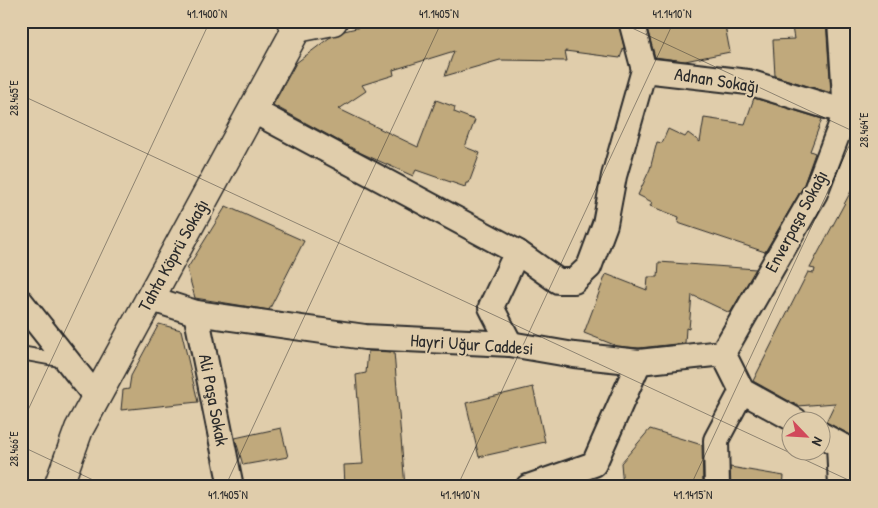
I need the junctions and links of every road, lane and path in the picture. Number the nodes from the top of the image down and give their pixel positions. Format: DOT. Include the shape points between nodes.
graph roads {
  1 [pos="333,21"];
  2 [pos="631,21"];
  3 [pos="840,21"];
  4 [pos="294,25"];
  5 [pos="644,70"];
  6 [pos="252,110"];
  7 [pos="851,111"];
  8 [pos="517,252"];
  9 [pos="149,298"];
  10 [pos="21,302"];
  11 [pos="196,313"];
  12 [pos="510,344"];
  13 [pos="21,353"];
  14 [pos="723,353"];
  15 [pos="68,362"];
  16 [pos="640,362"];
  17 [pos="742,391"];
  18 [pos="96,397"];
  19 [pos="780,412"];
  20 [pos="839,444"];
  21 [pos="58,487"];
  22 [pos="231,487"];
  23 [pos="528,487"];
  24 [pos="717,487"];
  25 [pos="841,487"];
  1 -- 4 [label="street"];
  2 -- 5 [label="street"];
  3 -- 7 [label="street, Enverpaşa Sokağı"];
  4 -- 6 [label="street, Tahta Köprü Sokağı"];
  5 -- 7 [label="street, Adnan Sokağı" via="748,82"];
  5 -- 8 [label="street" via="614,176 605,224 589,268 574,282 558,281"];
  6 -- 8 [label="street"];
  6 -- 9 [label="street, Tahta Köprü Sokağı"];
  7 -- 14 [label="street, Enverpaşa Sokağı" via="814,193"];
  8 -- 12 [label="street" via="490,307"];
  9 -- 11 [label="street, Hayri Uğur Caddesi"];
  9 -- 18 [label="street, Tahta Köprü Sokağı"];
  10 -- 15 [label="street"];
  11 -- 12 [label="street, Hayri Uğur Caddesi" via="365,337"];
  11 -- 22 [label="street, Ali Paşa Sokak"];
  12 -- 16 [label="street, Hayri Uğur Caddesi"];
  13 -- 15 [label="lane"];
  14 -- 16 [label="street, Hayri Uğur Caddesi"];
  14 -- 17 [label="street"];
  15 -- 18 [label="street"];
  16 -- 23 [label="street" via="594,464"];
  17 -- 19 [label="street"];
  17 -- 24 [label="street" via="716,440"];
  18 -- 21 [label="street, Tahta Köprü Sokağı" via="79,429"];
  20 -- 25 [label="street"];
}
